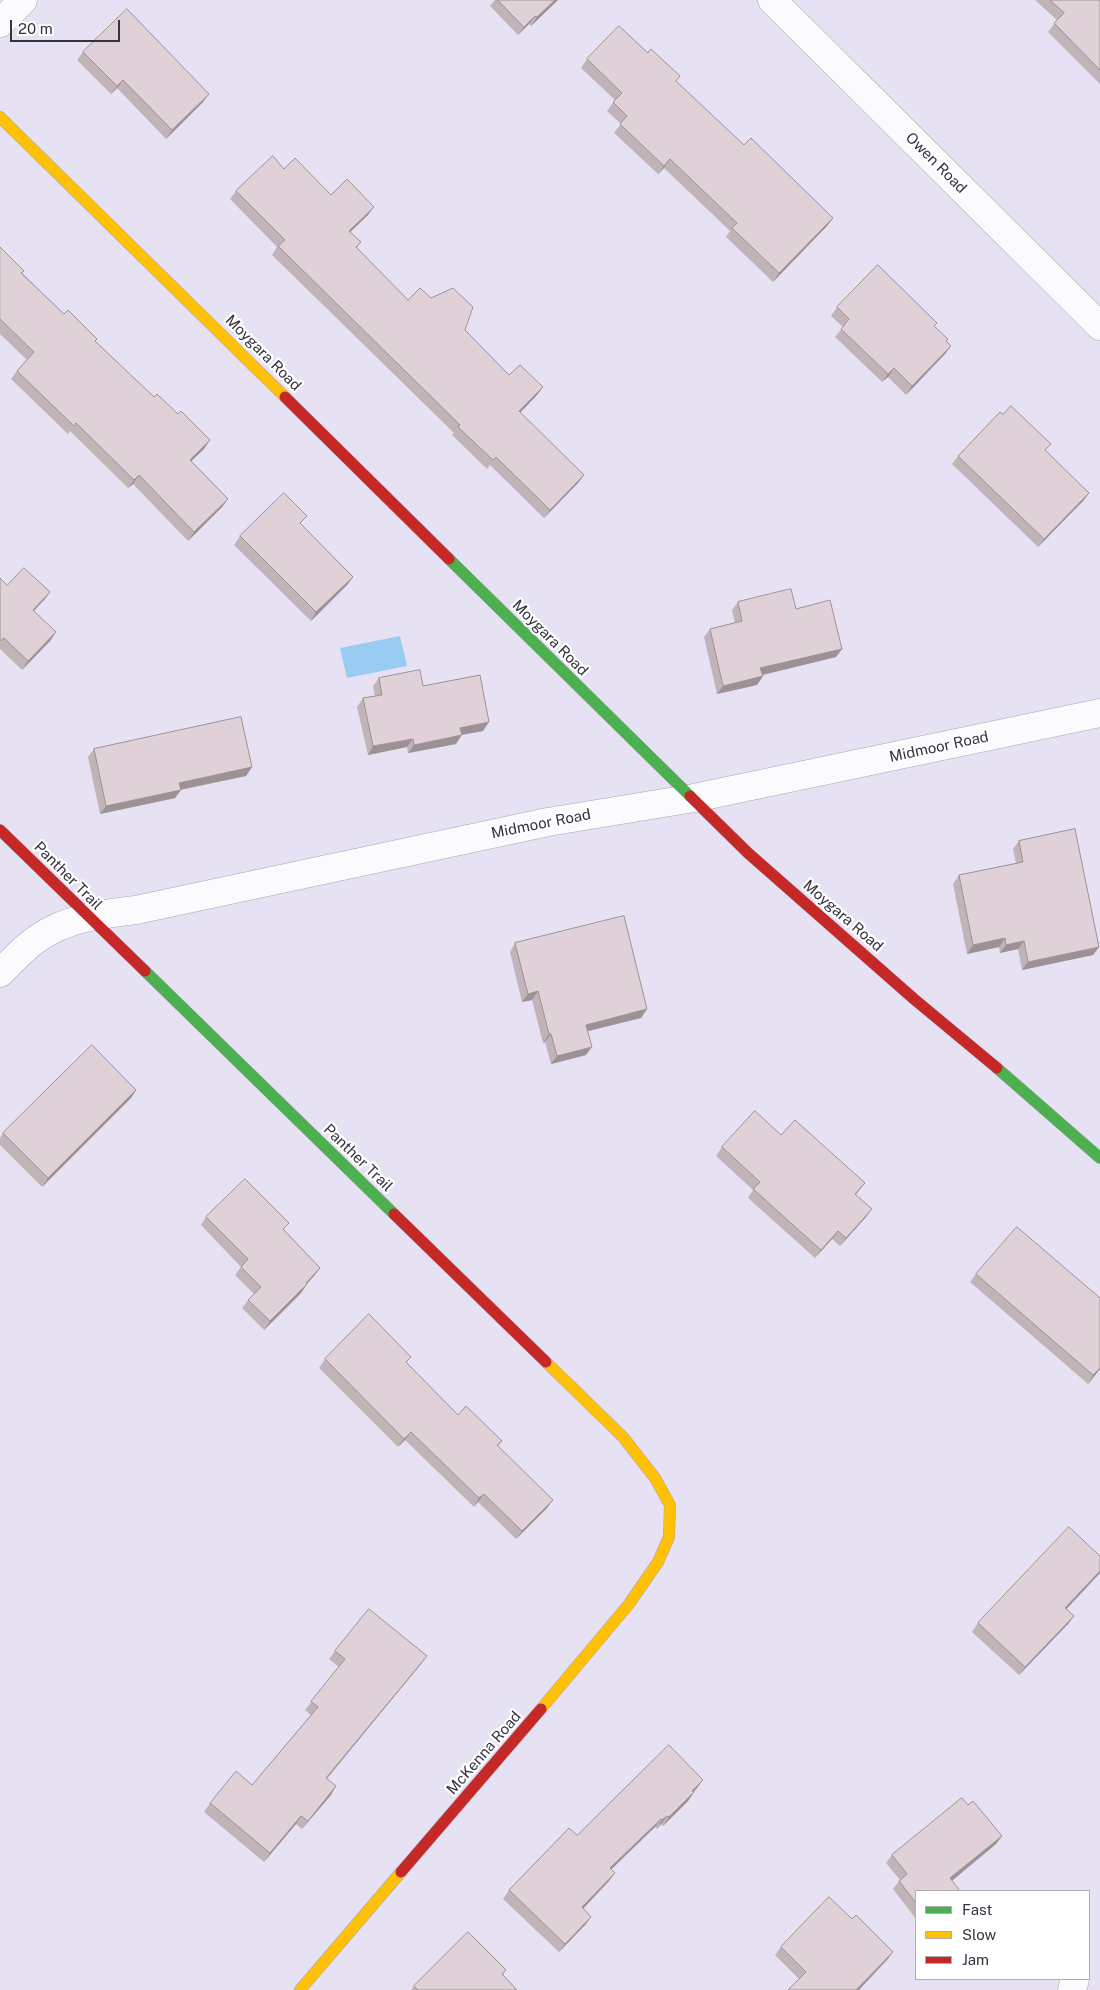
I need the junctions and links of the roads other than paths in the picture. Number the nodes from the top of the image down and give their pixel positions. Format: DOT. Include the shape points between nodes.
graph roads {
  1 [pos="23,0"];
  2 [pos="772,0"];
  3 [pos="0,23"];
  4 [pos="0,117"];
  5 [pos="1100,326"];
  6 [pos="1100,713"];
  7 [pos="694,798"];
  8 [pos="0,830"];
  9 [pos="87,916"];
  10 [pos="0,973"];
  11 [pos="1100,1158"];
  12 [pos="669,1524"];
  13 [pos="300,1990"];
  1 -- 3 [label="street"];
  2 -- 5 [label="street, Owen Road"];
  4 -- 7 [label="street, Moygara Road"];
  6 -- 7 [label="street, Midmoor Road"];
  7 -- 9 [label="street, Midmoor Road" via="548,822 136,910"];
  7 -- 11 [label="street, Moygara Road" via="755,859"];
  8 -- 9 [label="street, Panther Trail"];
  9 -- 10 [label="street, Midmoor Road" via="36,939"];
  9 -- 12 [label="street, Panther Trail" via="622,1437 655,1478 670,1504"];
  12 -- 13 [label="street, McKenna Road" via="669,1536 658,1562 629,1604"];
}
